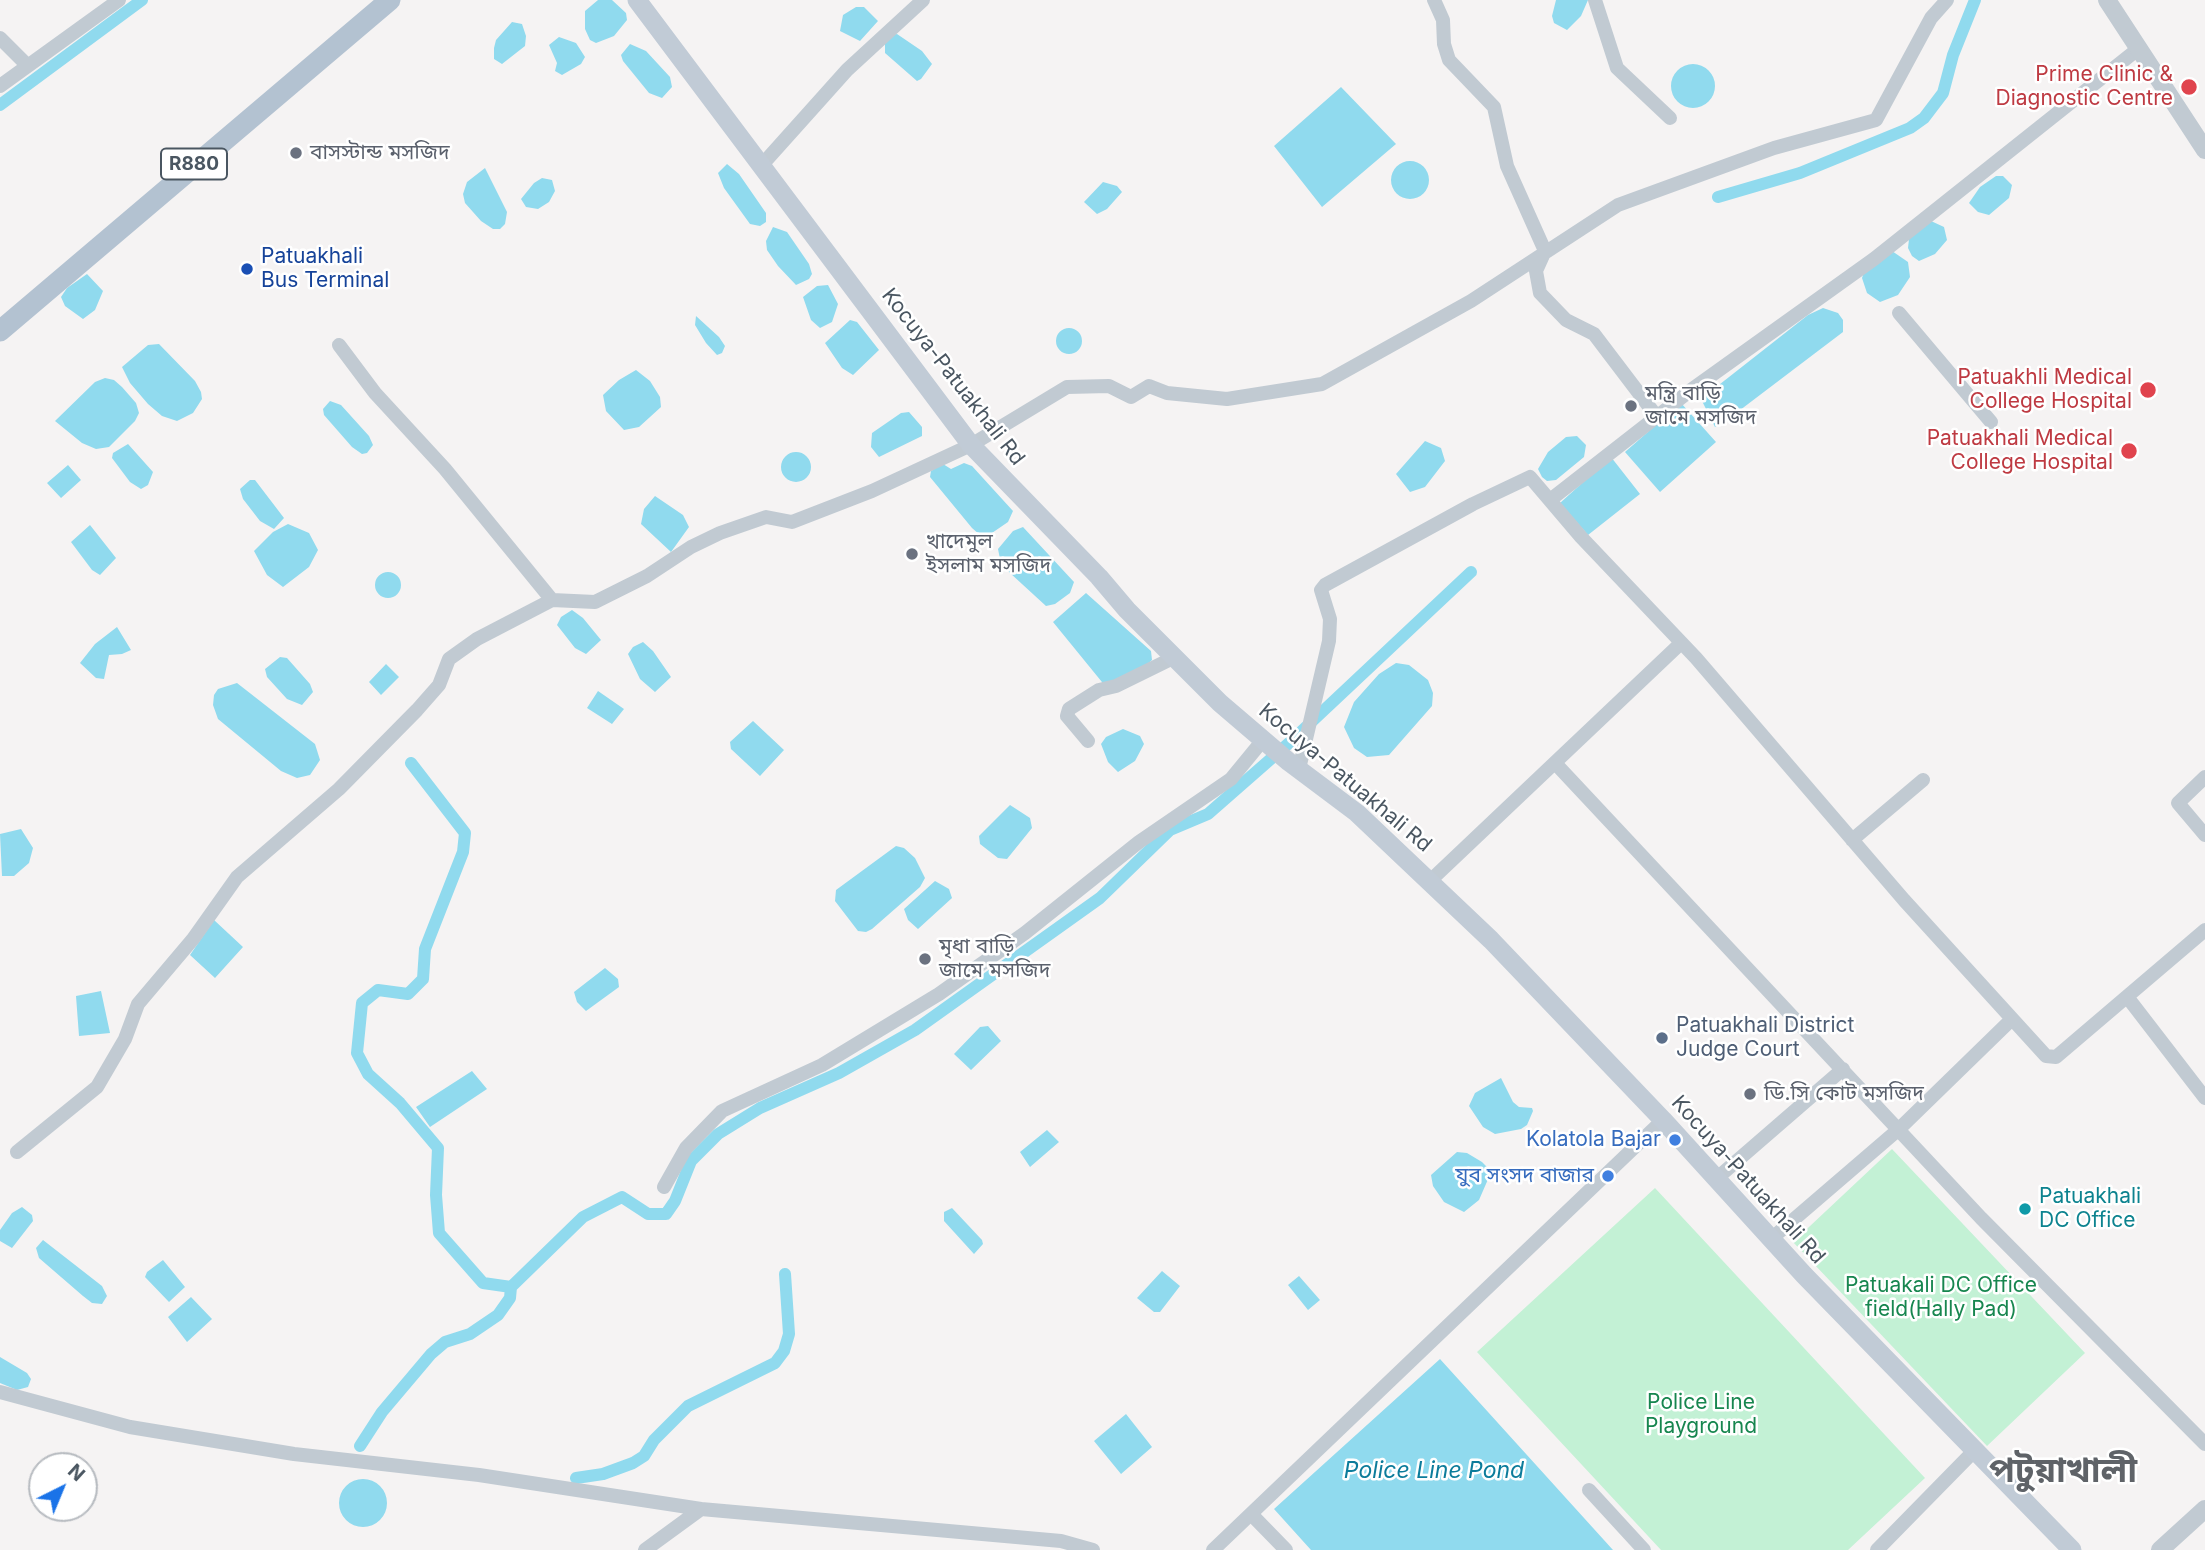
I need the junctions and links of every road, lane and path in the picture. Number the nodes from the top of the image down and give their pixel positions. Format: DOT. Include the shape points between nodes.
graph roads {
  1 [pos="118,0"];
  2 [pos="390,0"];
  3 [pos="637,0"];
  4 [pos="923,0"];
  5 [pos="1434,0"];
  6 [pos="1595,0"];
  7 [pos="1947,0"];
  8 [pos="2107,0"];
  9 [pos="0,38"];
  10 [pos="2138,48"];
  11 [pos="27,65"];
  12 [pos="0,86"];
  13 [pos="1670,118"];
  14 [pos="2205,150"];
  15 [pos="761,166"];
  16 [pos="1545,251"];
  17 [pos="1899,313"];
  18 [pos="0,331"];
  19 [pos="340,345"];
  20 [pos="1657,417"];
  21 [pos="1991,422"];
  22 [pos="971,445"];
  23 [pos="1550,500"];
  24 [pos="552,600"];
  25 [pos="1680,644"];
  26 [pos="1174,658"];
  27 [pos="1264,740"];
  28 [pos="1088,741"];
  29 [pos="1555,763"];
  30 [pos="1294,766"];
  31 [pos="2205,777"];
  32 [pos="1923,780"];
  33 [pos="2205,835"];
  34 [pos="1852,840"];
  35 [pos="1431,880"];
  36 [pos="2205,930"];
  37 [pos="2128,998"];
  38 [pos="2012,1019"];
  39 [pos="1843,1069"];
  40 [pos="2205,1098"];
  41 [pos="1663,1120"];
  42 [pos="1899,1129"];
  43 [pos="17,1152"];
  44 [pos="1716,1179"];
  45 [pos="664,1187"];
  46 [pos="1771,1239"];
  47 [pos="0,1392"];
  48 [pos="2205,1444"];
  49 [pos="1975,1450"];
  50 [pos="1589,1490"];
  51 [pos="701,1509"];
  52 [pos="2205,1509"];
  53 [pos="1251,1514"];
  54 [pos="645,1550"];
  55 [pos="1093,1550"];
  56 [pos="1213,1550"];
  57 [pos="1286,1550"];
  58 [pos="1644,1550"];
  59 [pos="1877,1550"];
  60 [pos="2072,1550"];
  61 [pos="2160,1550"];
  1 -- 11 [label="street"];
  2 -- 18 [label="main road, R880"];
  3 -- 15 [label="main road, Kocuya-Patuakhali Rd"];
  4 -- 15 [label="street" via="847,70"];
  5 -- 16 [label="street" via="1443,20 1449,60 1494,107 1507,166"];
  6 -- 13 [label="street" via="1617,68"];
  7 -- 16 [label="street" via="1931,18 1876,120 1774,148 1618,205"];
  8 -- 10 [label="street"];
  9 -- 11 [label="street"];
  10 -- 14 [label="street"];
  10 -- 20 [label="street" via="1874,259"];
  11 -- 12 [label="street"];
  15 -- 22 [label="main road, Kocuya-Patuakhali Rd"];
  16 -- 20 [label="street" via="1536,271 1540,293 1566,320 1594,334"];
  16 -- 22 [label="street" via="1471,301 1322,384 1227,399 1167,393 1149,386 1131,397 1109,386 1067,387"];
  17 -- 21 [label="street"];
  19 -- 24 [label="street" via="375,393 445,469"];
  20 -- 23 [label="street"];
  22 -- 24 [label="street" via="792,522 766,517 720,533 595,603"];
  22 -- 26 [label="main road, Kocuya-Patuakhali Rd"];
  23 -- 25 [label="street"];
  23 -- 30 [label="street" via="1530,477 1325,585 1321,590 1330,619 1329,641 1307,735"];
  24 -- 43 [label="street" via="449,659 439,685 417,710 339,789 237,877 138,1004 125,1039 97,1087"];
  25 -- 29 [label="street"];
  25 -- 34 [label="street"];
  26 -- 27 [label="main road, Kocuya-Patuakhali Rd"];
  26 -- 28 [label="street" via="1099,690 1069,709 1067,716"];
  27 -- 30 [label="main road, Kocuya-Patuakhali Rd"];
  27 -- 45 [label="street" via="1231,779 1139,842 939,994 822,1065 722,1111 686,1148"];
  29 -- 35 [label="street"];
  29 -- 39 [label="street"];
  30 -- 35 [label="main road, Kocuya-Patuakhali Rd" via="1357,813"];
  31 -- 33 [label="street" via="2178,803"];
  32 -- 34 [label="street"];
  34 -- 38 [label="street"];
  35 -- 41 [label="main road, Kocuya-Patuakhali Rd"];
  36 -- 37 [label="street"];
  37 -- 38 [label="street" via="2053,1058"];
  37 -- 40 [label="street"];
  38 -- 42 [label="street"];
  39 -- 42 [label="street"];
  39 -- 44 [label="street"];
  41 -- 44 [label="main road, Kocuya-Patuakhali Rd"];
  41 -- 53 [label="street"];
  42 -- 46 [label="street"];
  42 -- 48 [label="street"];
  44 -- 46 [label="main road, Kocuya-Patuakhali Rd"];
  46 -- 49 [label="main road, Kocuya-Patuakhali Rd"];
  47 -- 51 [label="street" via="130,1427"];
  49 -- 59 [label="street"];
  49 -- 60 [label="main road, Kocuya-Patuakhali Rd"];
  50 -- 58 [label="street"];
  51 -- 54 [label="street"];
  51 -- 55 [label="street" via="1061,1541"];
  52 -- 61 [label="street"];
  53 -- 56 [label="street"];
  53 -- 57 [label="street"];
}
